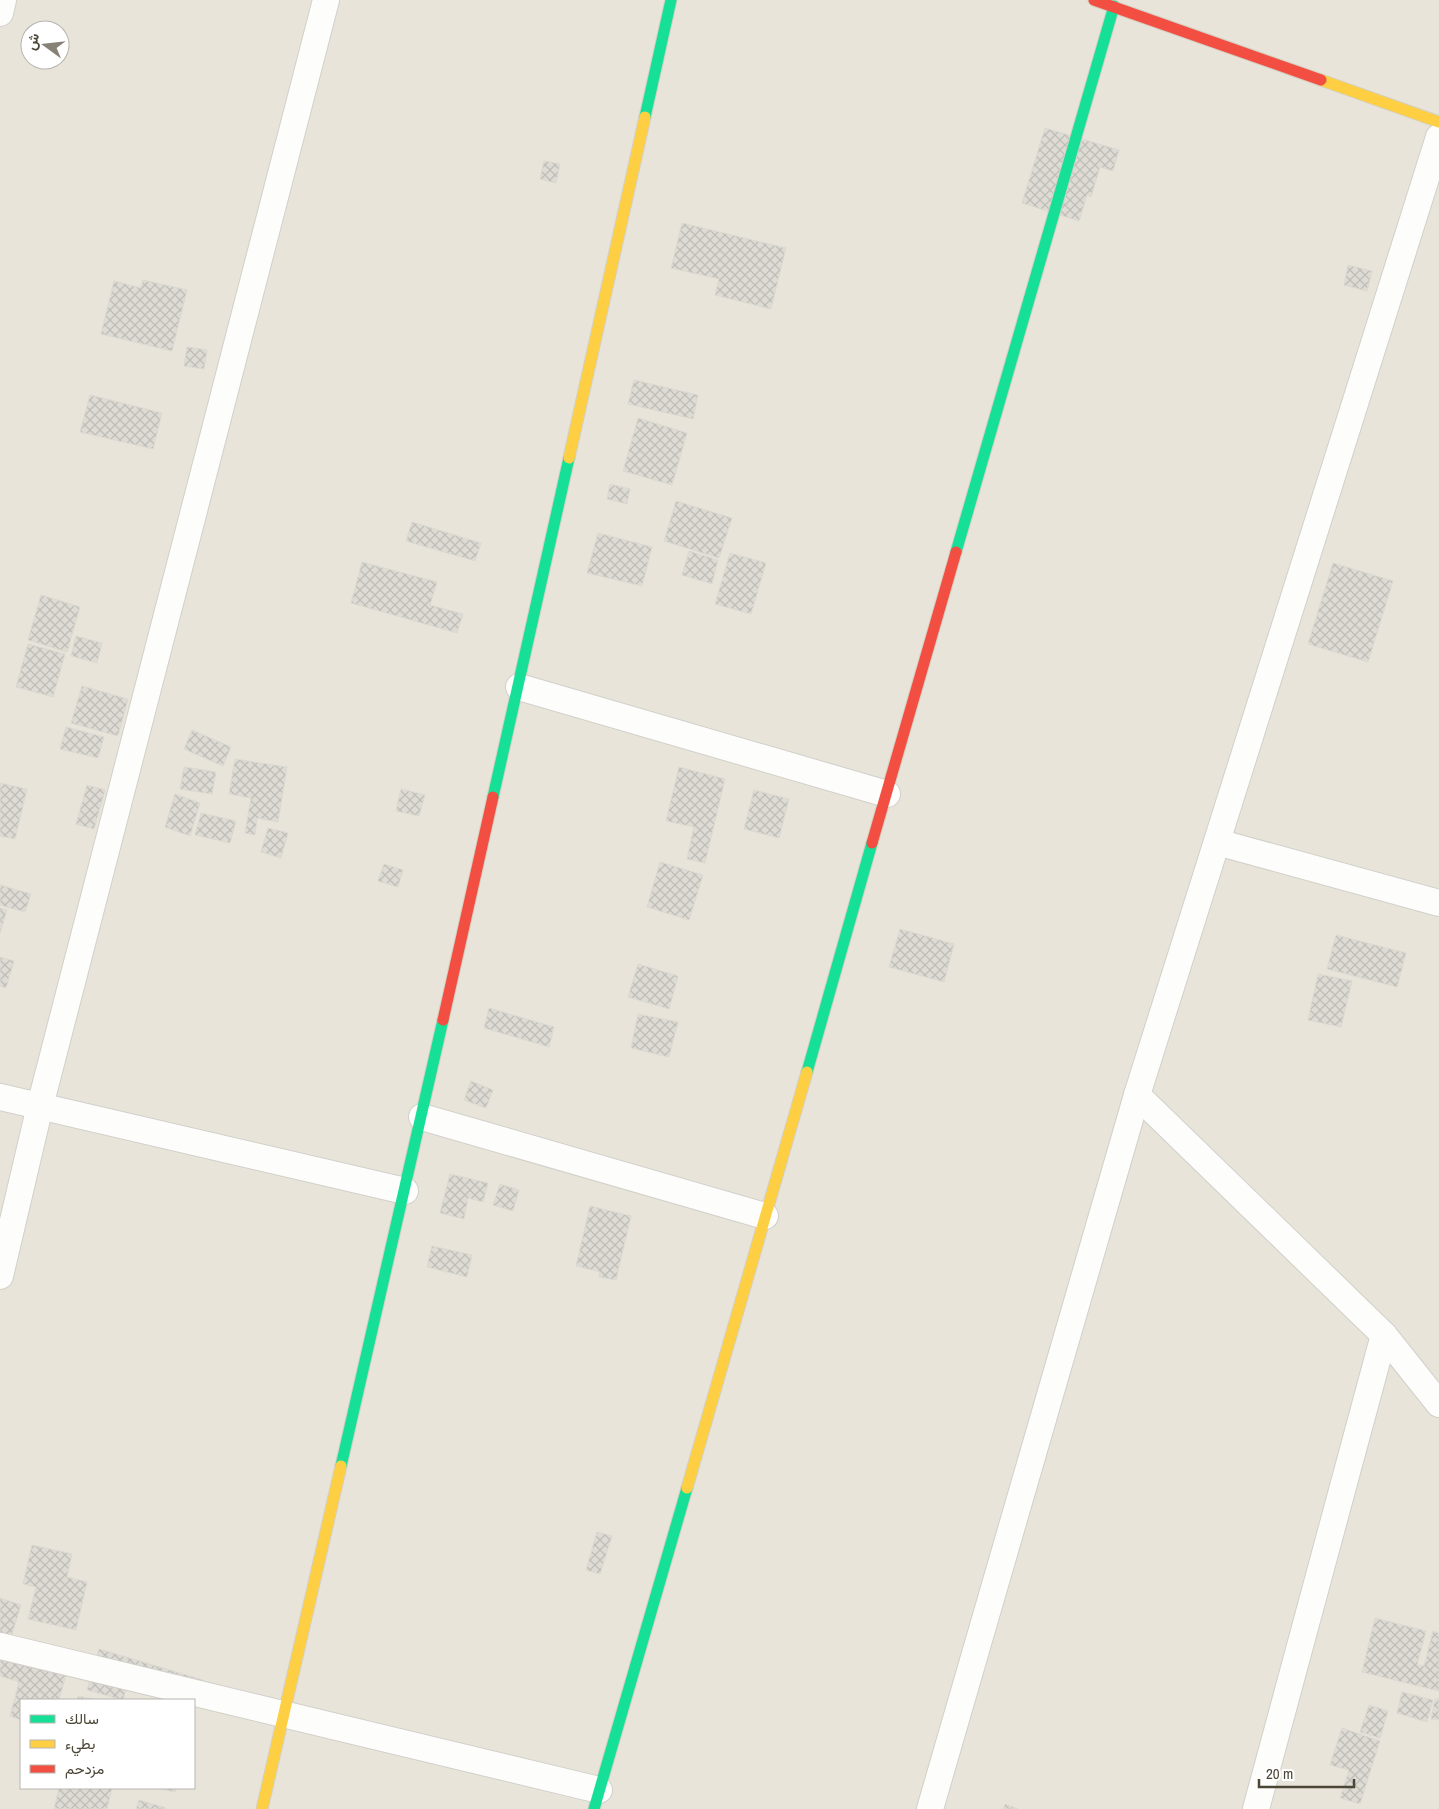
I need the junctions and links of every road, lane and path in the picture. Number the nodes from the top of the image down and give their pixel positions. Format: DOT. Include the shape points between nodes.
graph roads {
  1 [pos="3,0"];
  2 [pos="326,0"];
  3 [pos="671,0"];
  4 [pos="1094,0"];
  5 [pos="1114,6"];
  6 [pos="0,13"];
  7 [pos="1439,122"];
  8 [pos="1439,137"];
  9 [pos="519,687"];
  10 [pos="887,794"];
  11 [pos="1217,842"];
  12 [pos="1439,903"];
  13 [pos="1137,1095"];
  14 [pos="0,1097"];
  15 [pos="40,1106"];
  16 [pos="422,1117"];
  17 [pos="405,1191"];
  18 [pos="765,1216"];
  19 [pos="0,1276"];
  20 [pos="1384,1335"];
  21 [pos="1439,1404"];
  22 [pos="0,1646"];
  23 [pos="284,1713"];
  24 [pos="596,1800"];
  25 [pos="262,1809"];
  26 [pos="930,1809"];
  27 [pos="1256,1809"];
  1 -- 6 [label="street"];
  2 -- 15 [label="street"];
  3 -- 9 [label="street"];
  4 -- 5 [label="street"];
  5 -- 7 [label="street"];
  5 -- 10 [label="street"];
  8 -- 11 [label="street"];
  9 -- 10 [label="street"];
  9 -- 16 [label="street"];
  10 -- 18 [label="street"];
  11 -- 12 [label="street"];
  11 -- 13 [label="street"];
  13 -- 20 [label="street"];
  13 -- 26 [label="street"];
  14 -- 15 [label="street"];
  15 -- 17 [label="street"];
  15 -- 19 [label="street"];
  16 -- 17 [label="street"];
  16 -- 18 [label="street"];
  17 -- 23 [label="street"];
  18 -- 24 [label="street"];
  20 -- 21 [label="street"];
  20 -- 27 [label="street"];
  22 -- 23 [label="street"];
  23 -- 24 [label="street"];
  23 -- 25 [label="street"];
}
